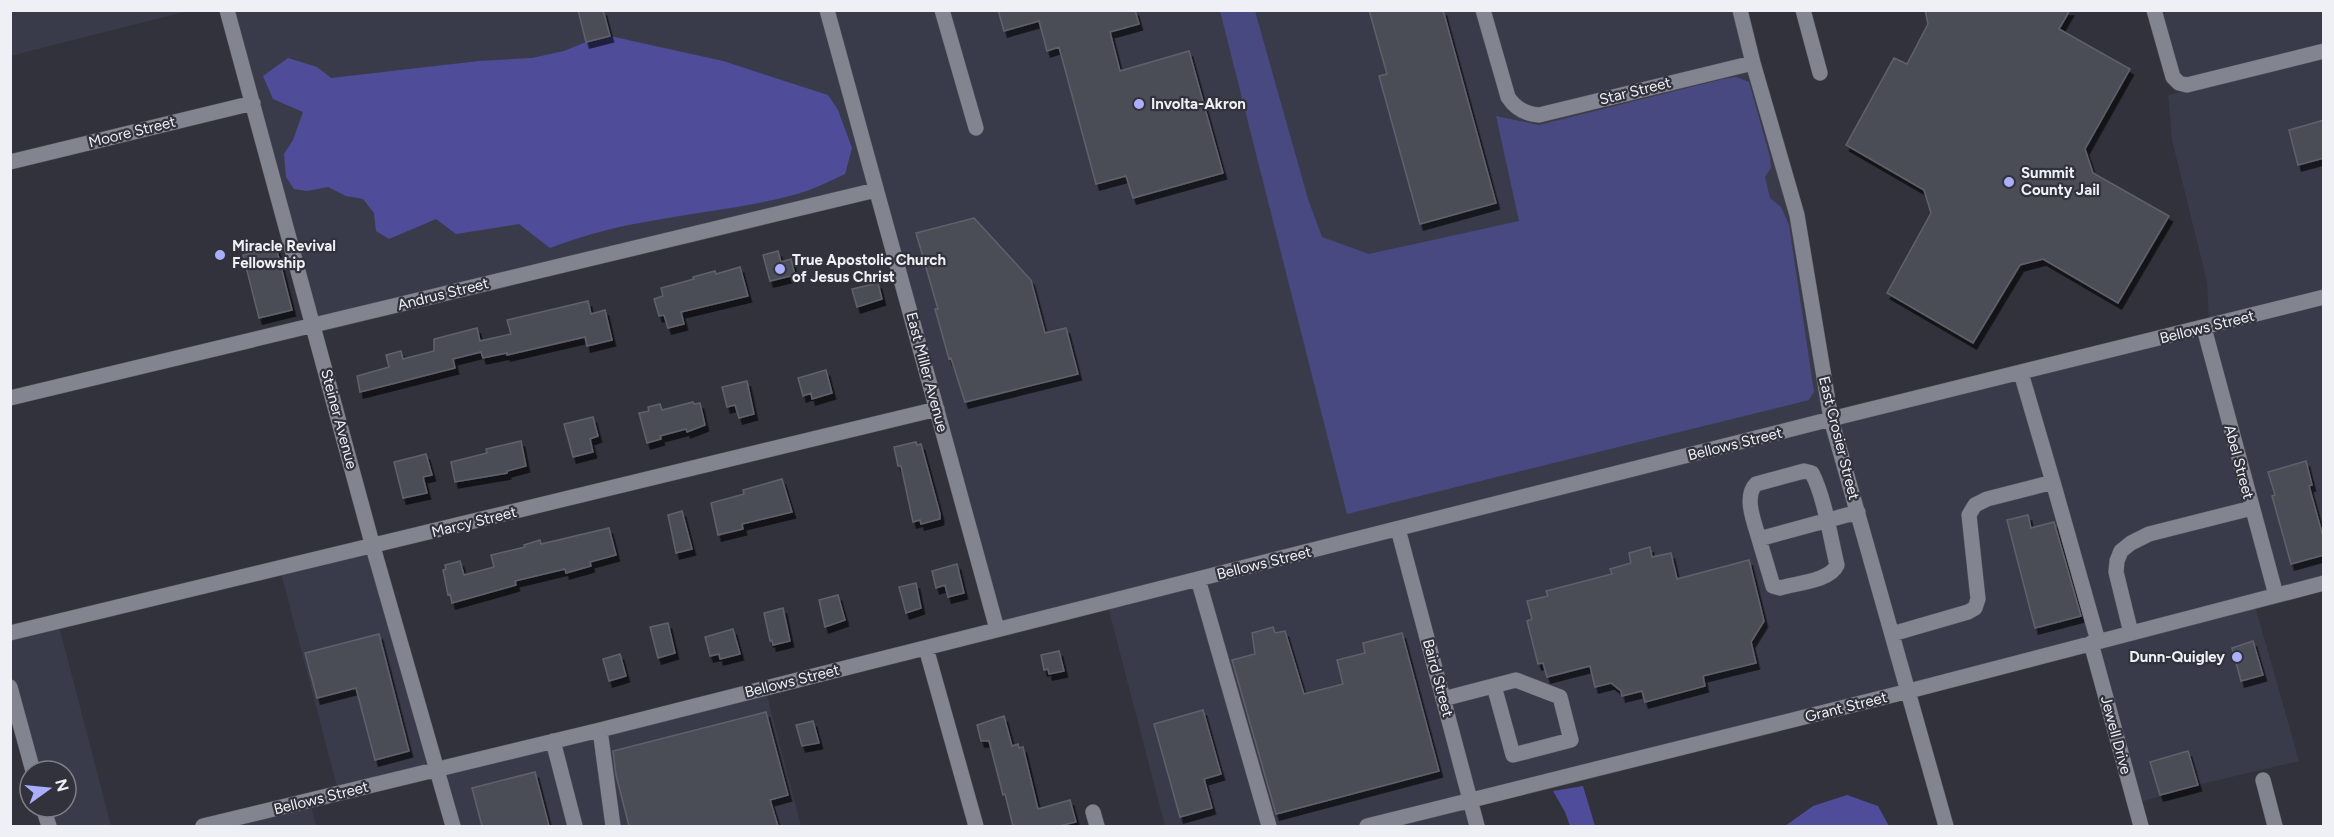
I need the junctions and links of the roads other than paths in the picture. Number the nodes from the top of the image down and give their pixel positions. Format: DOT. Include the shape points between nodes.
graph roads {
  1 [pos="227,10"];
  2 [pos="827,10"];
  3 [pos="942,10"];
  4 [pos="1483,10"];
  5 [pos="1740,10"];
  6 [pos="1803,10"];
  7 [pos="2154,10"];
  8 [pos="2324,51"];
  9 [pos="1753,63"];
  10 [pos="1820,73"];
  11 [pos="254,103"];
  12 [pos="976,128"];
  13 [pos="10,162"];
  14 [pos="876,189"];
  15 [pos="2324,297"];
  16 [pos="314,325"];
  17 [pos="2204,328"];
  18 [pos="2021,373"];
  19 [pos="10,399"];
  20 [pos="937,409"];
  21 [pos="1831,419"];
  22 [pos="2053,482"];
  23 [pos="2252,508"];
  24 [pos="1857,512"];
  25 [pos="1826,521"];
  26 [pos="1398,529"];
  27 [pos="1759,539"];
  28 [pos="373,546"];
  29 [pos="1198,579"];
  30 [pos="2324,583"];
  31 [pos="2276,595"];
  32 [pos="998,629"];
  33 [pos="10,633"];
  34 [pos="2132,633"];
  35 [pos="1892,634"];
  36 [pos="2094,642"];
  37 [pos="926,648"];
  38 [pos="1494,686"];
  39 [pos="10,687"];
  40 [pos="1909,692"];
  41 [pos="1443,699"];
  42 [pos="600,730"];
  43 [pos="553,741"];
  44 [pos="30,759"];
  45 [pos="437,770"];
  46 [pos="2263,780"];
  47 [pos="1470,802"];
  48 [pos="203,826"];
  49 [pos="453,826"];
  50 [pos="575,826"];
  51 [pos="613,826"];
  52 [pos="976,826"];
  53 [pos="1269,826"];
  54 [pos="1367,826"];
  55 [pos="1477,826"];
  56 [pos="1946,826"];
  57 [pos="2141,826"];
  58 [pos="2275,826"];
  1 -- 11 [label="street, Steiner Avenue"];
  2 -- 14 [label="street, East Miller Avenue"];
  3 -- 12 [label="street"];
  4 -- 9 [label="street, Star Street" via="1508,97 1519,109 1531,114"];
  5 -- 9 [label="street, East Crosier Street"];
  6 -- 10 [label="street"];
  7 -- 8 [label="street" via="2173,77 2187,85"];
  9 -- 21 [label="street, East Crosier Street" via="1797,215"];
  11 -- 13 [label="street, Moore Street"];
  11 -- 16 [label="street, Steiner Avenue"];
  14 -- 16 [label="street, Andrus Street"];
  14 -- 20 [label="street, East Miller Avenue"];
  15 -- 17 [label="street, Bellows Street"];
  16 -- 19 [label="street, Andrus Street"];
  16 -- 28 [label="street, Steiner Avenue"];
  17 -- 18 [label="street, Bellows Street"];
  17 -- 23 [label="street, Abel Street"];
  18 -- 21 [label="street, Bellows Street"];
  18 -- 22 [label="street, Jewell Drive"];
  20 -- 28 [label="street, Marcy Street"];
  20 -- 32 [label="street, East Miller Avenue"];
  21 -- 24 [label="street, East Crosier Street"];
  21 -- 26 [label="street, Bellows Street"];
  22 -- 35 [label="street" via="1986,499 1969,515 1978,598 1975,608"];
  22 -- 36 [label="street, Jewell Drive"];
  23 -- 31 [label="street, Abel Street"];
  23 -- 34 [label="street" via="2149,534 2121,551 2116,572"];
  24 -- 25 [label="street"];
  24 -- 35 [label="street, East Crosier Street"];
  25 -- 27 [label="street"];
  25 -- 27 [label="street" via="1838,565 1827,576 1780,588 1773,586"];
  25 -- 27 [label="street" via="1812,473 1785,476 1751,489 1749,500"];
  26 -- 29 [label="street, Bellows Street"];
  26 -- 41 [label="street, Baird Street"];
  28 -- 33 [label="street, Marcy Street"];
  28 -- 45 [label="street, Steiner Avenue"];
  29 -- 32 [label="street, Bellows Street"];
  29 -- 53 [label="street"];
  30 -- 31 [label="street, Grant Street"];
  31 -- 34 [label="street, Grant Street"];
  32 -- 37 [label="street, Bellows Street"];
  34 -- 36 [label="street, Grant Street"];
  35 -- 40 [label="street, East Crosier Street"];
  36 -- 40 [label="street, Grant Street"];
  36 -- 57 [label="street, Jewell Drive"];
  37 -- 42 [label="street, Bellows Street"];
  37 -- 52 [label="street"];
  38 -- 38 [label="street" via="1516,680 1560,697 1571,740 1513,755"];
  38 -- 41 [label="street"];
  39 -- 44 [label="street"];
  40 -- 47 [label="street, Grant Street"];
  40 -- 56 [label="street, East Crosier Street"];
  41 -- 47 [label="street, Baird Street"];
  42 -- 43 [label="street, Bellows Street"];
  42 -- 51 [label="street"];
  43 -- 45 [label="street, Bellows Street"];
  43 -- 50 [label="street"];
  45 -- 48 [label="street, Bellows Street"];
  45 -- 49 [label="street, Steiner Avenue"];
  46 -- 58 [label="street"];
  47 -- 54 [label="street, Grant Street"];
  47 -- 55 [label="street, Baird Street"];
}
